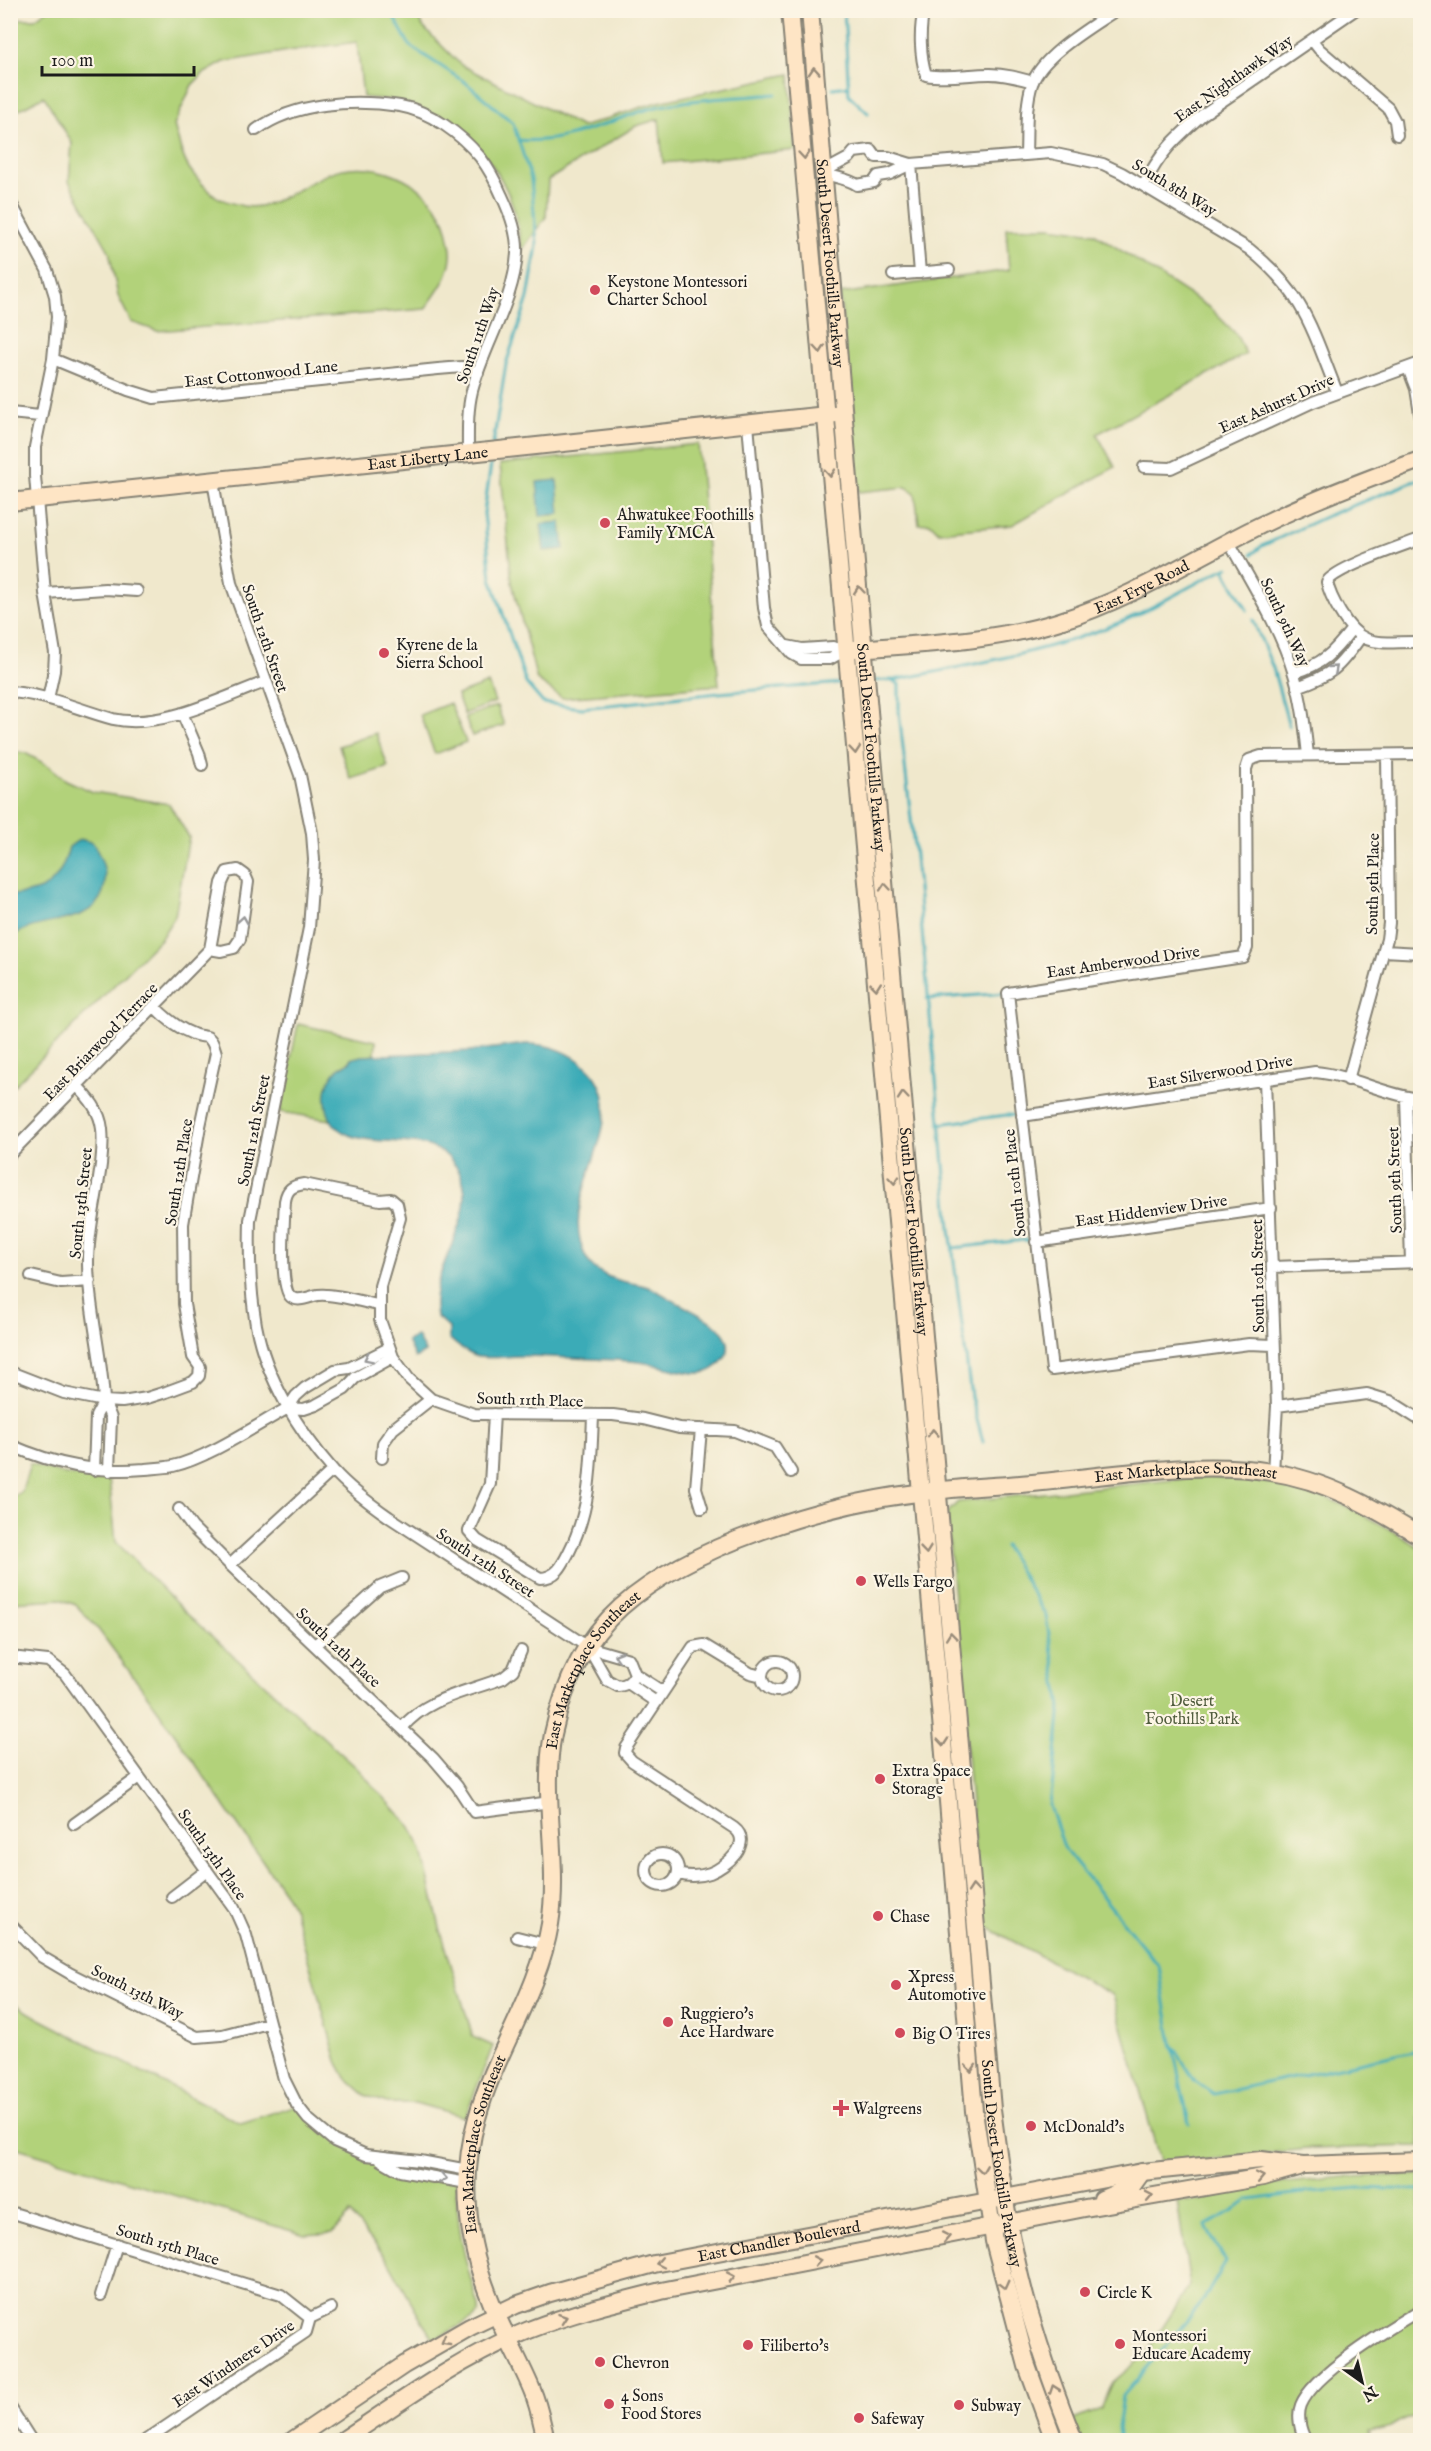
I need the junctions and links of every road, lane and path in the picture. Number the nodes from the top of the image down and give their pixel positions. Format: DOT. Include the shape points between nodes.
graph roads {
  1 [pos="790,10"];
  2 [pos="810,10"];
  3 [pos="924,10"];
  4 [pos="1116,10"];
  5 [pos="1355,10"];
  6 [pos="1312,40"];
  7 [pos="1033,82"];
  8 [pos="256,130"];
  9 [pos="1397,135"];
  10 [pos="1026,154"];
  11 [pos="876,157"];
  12 [pos="849,158"];
  13 [pos="912,164"];
  14 [pos="823,172"];
  15 [pos="878,176"];
  16 [pos="851,181"];
  17 [pos="1144,186"];
  18 [pos="10,201"];
  19 [pos="949,270"];
  20 [pos="920,273"];
  21 [pos="893,275"];
  22 [pos="53,359"];
  23 [pos="1420,363"];
  24 [pos="1408,368"];
  25 [pos="478,373"];
  26 [pos="1337,392"];
  27 [pos="1419,402"];
  28 [pos="10,413"];
  29 [pos="843,413"];
  30 [pos="1420,414"];
  31 [pos="826,415"];
  32 [pos="40,416"];
  33 [pos="748,424"];
  34 [pos="472,453"];
  35 [pos="1420,460"];
  36 [pos="1144,467"];
  37 [pos="213,481"];
  38 [pos="37,500"];
  39 [pos="10,502"];
  40 [pos="1420,539"];
  41 [pos="1229,542"];
  42 [pos="137,591"];
  43 [pos="45,593"];
  44 [pos="1351,630"];
  45 [pos="1360,638"];
  46 [pos="1420,642"];
  47 [pos="864,649"];
  48 [pos="846,650"];
  49 [pos="1294,673"];
  50 [pos="265,682"];
  51 [pos="1297,687"];
  52 [pos="10,692"];
  53 [pos="48,699"];
  54 [pos="182,713"];
  55 [pos="1420,754"];
  56 [pos="1308,755"];
  57 [pos="1387,755"];
  58 [pos="202,765"];
  59 [pos="890,945"];
  60 [pos="872,948"];
  61 [pos="210,949"];
  62 [pos="1384,951"];
  63 [pos="1420,953"];
  64 [pos="1008,993"];
  65 [pos="154,1006"];
  66 [pos="1265,1080"];
  67 [pos="1348,1080"];
  68 [pos="77,1086"];
  69 [pos="1406,1097"];
  70 [pos="1420,1099"];
  71 [pos="1022,1116"];
  72 [pos="10,1154"];
  73 [pos="1271,1208"];
  74 [pos="1036,1242"];
  75 [pos="1416,1262"];
  76 [pos="1272,1266"];
  77 [pos="31,1276"];
  78 [pos="90,1281"];
  79 [pos="378,1305"];
  80 [pos="1273,1345"];
  81 [pos="391,1353"];
  82 [pos="10,1372"];
  83 [pos="322,1378"];
  84 [pos="332,1396"];
  85 [pos="431,1399"];
  86 [pos="104,1401"];
  87 [pos="1277,1406"];
  88 [pos="288,1408"];
  89 [pos="494,1414"];
  90 [pos="593,1416"];
  91 [pos="1420,1420"];
  92 [pos="701,1429"];
  93 [pos="96,1432"];
  94 [pos="111,1433"];
  95 [pos="10,1445"];
  96 [pos="382,1458"];
  97 [pos="94,1470"];
  98 [pos="333,1470"];
  99 [pos="109,1471"];
  100 [pos="791,1472"];
  101 [pos="1274,1472"];
  102 [pos="938,1491"];
  103 [pos="920,1492"];
  104 [pos="702,1508"];
  105 [pos="179,1509"];
  106 [pos="1420,1536"];
  107 [pos="230,1565"];
  108 [pos="402,1578"];
  109 [pos="315,1646"];
  110 [pos="588,1647"];
  111 [pos="521,1651"];
  112 [pos="10,1657"];
  113 [pos="635,1674"];
  114 [pos="762,1676"];
  115 [pos="628,1683"];
  116 [pos="663,1692"];
  117 [pos="656,1702"];
  118 [pos="402,1728"];
  119 [pos="139,1777"];
  120 [pos="551,1802"];
  121 [pos="74,1824"];
  122 [pos="207,1870"];
  123 [pos="678,1874"];
  124 [pos="172,1897"];
  125 [pos="10,1924"];
  126 [pos="517,1937"];
  127 [pos="545,1944"];
  128 [pos="268,2023"];
  129 [pos="1420,2161"];
  130 [pos="1304,2164"];
  131 [pos="1142,2172"];
  132 [pos="468,2177"];
  133 [pos="1004,2197"];
  134 [pos="986,2200"];
  135 [pos="1085,2208"];
  136 [pos="10,2212"];
  137 [pos="1010,2224"];
  138 [pos="991,2228"];
  139 [pos="117,2244"];
  140 [pos="101,2295"];
  141 [pos="331,2308"];
  142 [pos="1420,2310"];
  143 [pos="496,2314"];
  144 [pos="310,2318"];
  145 [pos="509,2340"];
  146 [pos="10,2407"];
  147 [pos="32,2440"];
  148 [pos="146,2440"];
  149 [pos="293,2440"];
  150 [pos="343,2440"];
  151 [pos="546,2440"];
  152 [pos="1054,2440"];
  153 [pos="1074,2440"];
  154 [pos="1306,2440"];
  1 -- 31 [label="street, South Desert Foothills Parkway, one-way"];
  14 -- 2 [label="street, South Desert Foothills Parkway, one-way"];
  3 -- 7 [label="street" via="921,20 926,75 941,78 990,74"];
  4 -- 7 [label="street" via="1047,62"];
  5 -- 6 [label="street, East Nighthawk Way"];
  6 -- 9 [label="street" via="1388,108"];
  6 -- 17 [label="street, East Nighthawk Way" via="1202,115 1157,160"];
  7 -- 10 [label="street"];
  8 -- 25 [label="street, South 11th Way" via="269,121 305,110 371,103 426,115 472,147 488,167 508,209 517,252 506,302"];
  10 -- 13 [label="street, South 8th Way"];
  10 -- 17 [label="street, South 8th Way" via="1051,153 1103,164"];
  11 -- 12 [label="street, South 8th Way" via="871,150 854,152"];
  11 -- 13 [label="street, South 8th Way"];
  11 -- 15 [label="street"];
  12 -- 14 [label="street, South 8th Way"];
  12 -- 16 [label="street"];
  13 -- 15 [label="street, South 8th Way"];
  13 -- 20 [label="street"];
  14 -- 16 [label="street, South 8th Way"];
  14 -- 29 [label="street, South Desert Foothills Parkway"];
  15 -- 16 [label="street, South 8th Way" via="874,182 857,185"];
  17 -- 26 [label="street, South 8th Way" via="1249,249 1285,282 1309,322"];
  18 -- 22 [label="street" via="47,270 55,296"];
  19 -- 20 [label="street"];
  20 -- 21 [label="street"];
  22 -- 25 [label="street, East Cottonwood Lane" via="154,398 462,367"];
  22 -- 32 [label="street"];
  23 -- 24 [label="street, East Ashurst Drive"];
  24 -- 26 [label="street, East Ashurst Drive"];
  24 -- 27 [label="street"];
  25 -- 34 [label="street, South 11th Way" via="470,405"];
  26 -- 36 [label="street, East Ashurst Drive" via="1171,468"];
  27 -- 30 [label="street"];
  28 -- 32 [label="street"];
  29 -- 31 [label="street, East Liberty Lane"];
  47 -- 29 [label="street, South Desert Foothills Parkway, one-way"];
  31 -- 33 [label="street, East Liberty Lane"];
  31 -- 48 [label="street, South Desert Foothills Parkway, one-way"];
  32 -- 38 [label="street" via="35,447"];
  33 -- 34 [label="street, East Liberty Lane"];
  33 -- 48 [label="street, East Frye Road" via="768,626 787,646 809,655 833,647"];
  34 -- 37 [label="street, East Liberty Lane"];
  35 -- 41 [label="street, East Frye Road" via="1312,501"];
  37 -- 38 [label="street, East Liberty Lane"];
  37 -- 50 [label="street, South 12th Street" via="231,583"];
  38 -- 39 [label="street, East Liberty Lane"];
  38 -- 43 [label="street"];
  40 -- 44 [label="street" via="1330,577 1329,592"];
  41 -- 47 [label="street, East Frye Road" via="1127,595 1056,622 974,638"];
  41 -- 49 [label="street, South 9th Way" via="1266,608"];
  42 -- 43 [label="street"];
  43 -- 53 [label="street" via="55,653"];
  44 -- 45 [label="street"];
  44 -- 49 [label="street" via="1326,658"];
  45 -- 46 [label="street"];
  51 -- 45 [label="street, one-way" via="1335,670"];
  47 -- 48 [label="street, East Frye Road"];
  59 -- 47 [label="street, South Desert Foothills Parkway, one-way"];
  48 -- 60 [label="street, South Desert Foothills Parkway, one-way"];
  49 -- 51 [label="street, South 9th Way"];
  50 -- 54 [label="street"];
  50 -- 88 [label="street, South 12th Street" via="304,790 314,860 309,928 250,1220 249,1264 256,1327"];
  51 -- 56 [label="street, South 9th Way"];
  52 -- 53 [label="street"];
  53 -- 54 [label="street" via="132,721"];
  54 -- 58 [label="street"];
  55 -- 57 [label="street"];
  56 -- 57 [label="street"];
  56 -- 64 [label="street, East Amberwood Drive" via="1261,756 1249,760 1246,769 1247,948 1243,957"];
  57 -- 62 [label="street, South 9th Place" via="1390,900"];
  59 -- 60 [label="street"];
  102 -- 59 [label="street, South Desert Foothills Parkway, one-way"];
  60 -- 103 [label="street, South Desert Foothills Parkway, one-way"];
  61 -- 61 [label="street, one-way" via="234,948 240,939 248,882 238,870 227,872 222,883"];
  61 -- 65 [label="street, East Briarwood Terrace"];
  62 -- 63 [label="street"];
  62 -- 67 [label="street, South 9th Place"];
  64 -- 71 [label="street, South 10th Place"];
  65 -- 68 [label="street, East Briarwood Terrace"];
  65 -- 86 [label="street, South 12th Place" via="165,1018 195,1036 207,1038 216,1053 183,1224 184,1304 199,1376 193,1382 147,1398"];
  66 -- 67 [label="street, East Silverwood Drive" via="1315,1072"];
  66 -- 71 [label="street, East Silverwood Drive"];
  66 -- 73 [label="street, South 10th Street"];
  67 -- 69 [label="street, East Silverwood Drive"];
  68 -- 72 [label="street, East Briarwood Terrace"];
  68 -- 78 [label="street, South 13th Street" via="93,1104 102,1127 90,1239"];
  69 -- 70 [label="street, East Silverwood Drive"];
  69 -- 75 [label="street, South 9th Street"];
  71 -- 74 [label="street, South 10th Place"];
  73 -- 74 [label="street, East Hiddenview Drive"];
  73 -- 76 [label="street, South 10th Street"];
  74 -- 80 [label="street, South 10th Place" via="1052,1370 1249,1344"];
  75 -- 76 [label="street"];
  76 -- 80 [label="street, South 10th Street"];
  77 -- 78 [label="street" via="61,1283"];
  78 -- 86 [label="street, South 13th Street"];
  79 -- 79 [label="street, South 11th Place" via="400,1218 397,1204 304,1184 293,1186 285,1201 284,1275 290,1297 298,1300 320,1295"];
  79 -- 81 [label="street, South 11th Place"];
  80 -- 87 [label="street, South 10th Street"];
  81 -- 83 [label="street, one-way" via="335,1370"];
  81 -- 84 [label="street"];
  81 -- 85 [label="street, South 11th Place" via="409,1379"];
  82 -- 86 [label="street" via="64,1393"];
  83 -- 84 [label="street"];
  83 -- 88 [label="street" via="296,1396"];
  84 -- 88 [label="street" via="304,1409"];
  85 -- 89 [label="street, South 11th Place" via="474,1413"];
  85 -- 96 [label="street" via="393,1429 383,1443"];
  86 -- 93 [label="street, South 13th Street" via="96,1416"];
  86 -- 94 [label="street, South 13th Street" via="111,1418"];
  87 -- 91 [label="street" via="1367,1394 1390,1401"];
  87 -- 101 [label="street, South 10th Street"];
  88 -- 98 [label="street, South 12th Street"];
  88 -- 99 [label="street" via="206,1453 173,1466"];
  89 -- 90 [label="street, South 11th Place"];
  89 -- 90 [label="street" via="490,1484 470,1531 477,1540 540,1578 549,1578 563,1563 584,1517"];
  90 -- 92 [label="street, South 11th Place" via="614,1415"];
  92 -- 100 [label="street, South 11th Place" via="735,1431 775,1447"];
  92 -- 104 [label="street" via="696,1488"];
  93 -- 94 [label="street"];
  93 -- 97 [label="street, South 13th Street"];
  94 -- 99 [label="street, South 13th Street"];
  95 -- 97 [label="street"];
  97 -- 99 [label="street"];
  98 -- 107 [label="street"];
  98 -- 110 [label="street, South 12th Street" via="389,1517"];
  101 -- 102 [label="street, East Marketplace Southeast" via="1188,1469"];
  101 -- 106 [label="street, East Marketplace Southeast" via="1353,1498"];
  102 -- 103 [label="street, East Marketplace Southeast"];
  133 -- 102 [label="street, South Desert Foothills Parkway, one-way" via="982,2004"];
  103 -- 110 [label="street, East Marketplace Southeast" via="815,1513 740,1540 667,1573 619,1608"];
  103 -- 134 [label="street, South Desert Foothills Parkway, one-way" via="974,2111"];
  105 -- 107 [label="street, South 12th Place"];
  107 -- 109 [label="street, South 12th Place"];
  108 -- 109 [label="street" via="380,1587"];
  109 -- 118 [label="street, South 12th Place"];
  113 -- 110 [label="street, South 12th Street, one-way" via="624,1656"];
  110 -- 115 [label="street, South 12th Street" via="608,1680 618,1686"];
  110 -- 120 [label="street, East Marketplace Southeast" via="565,1686 558,1712 549,1770"];
  111 -- 118 [label="street" via="513,1670 503,1678 430,1704 412,1715"];
  112 -- 119 [label="street, South 13th Place" via="48,1661 65,1674"];
  113 -- 115 [label="street"];
  113 -- 116 [label="street, South 12th Street"];
  114 -- 116 [label="street" via="750,1674 710,1648 698,1645"];
  115 -- 117 [label="street, South 12th Street"];
  116 -- 117 [label="street"];
  117 -- 123 [label="street" via="625,1753 738,1831 742,1840 722,1868 688,1877"];
  118 -- 120 [label="street, South 12th Place" via="439,1765 474,1812"];
  119 -- 121 [label="street"];
  119 -- 122 [label="street, South 13th Place"];
  120 -- 127 [label="street, East Marketplace Southeast" via="550,1923"];
  122 -- 124 [label="street"];
  122 -- 128 [label="street, South 13th Place" via="234,1908 246,1935"];
  125 -- 128 [label="street, South 13th Way" via="42,1957 197,2037"];
  126 -- 127 [label="street"];
  127 -- 132 [label="street, East Marketplace Southeast" via="484,2096 474,2130"];
  128 -- 132 [label="street, South 13th Place" via="284,2079 302,2112 334,2141 400,2170"];
  129 -- 130 [label="street, East Chandler Boulevard"];
  130 -- 131 [label="street, East Chandler Boulevard" via="1261,2160"];
  135 -- 130 [label="street, East Chandler Boulevard, one-way" via="1263,2177"];
  131 -- 133 [label="street, East Chandler Boulevard"];
  131 -- 135 [label="street" via="1132,2186"];
  132 -- 143 [label="street, East Marketplace Southeast" via="466,2201 474,2251"];
  133 -- 134 [label="street, East Chandler Boulevard"];
  133 -- 137 [label="street, South Desert Foothills Parkway"];
  134 -- 138 [label="street, South Desert Foothills Parkway"];
  134 -- 143 [label="street, East Chandler Boulevard, one-way" via="654,2264 550,2293"];
  135 -- 137 [label="street, East Chandler Boulevard"];
  136 -- 139 [label="street, South 15th Place"];
  137 -- 138 [label="street, East Chandler Boulevard"];
  153 -- 137 [label="street, South Desert Foothills Parkway, one-way" via="1029,2309"];
  145 -- 138 [label="street, East Chandler Boulevard, one-way" via="592,2308 661,2291"];
  138 -- 152 [label="street, South Desert Foothills Parkway, one-way" via="1013,2320"];
  139 -- 140 [label="street"];
  139 -- 144 [label="street, South 15th Place" via="281,2295"];
  141 -- 144 [label="street, East Windmere Drive"];
  142 -- 154 [label="street" via="1316,2382 1300,2407 1301,2434"];
  143 -- 145 [label="street, East Marketplace Southeast"];
  143 -- 149 [label="street, East Chandler Boulevard, one-way" via="404,2365"];
  144 -- 148 [label="street, East Windmere Drive" via="306,2332"];
  145 -- 150 [label="street, East Chandler Boulevard" via="452,2369"];
  145 -- 151 [label="street, East Marketplace Southeast" via="534,2395"];
  146 -- 147 [label="street"];
}
